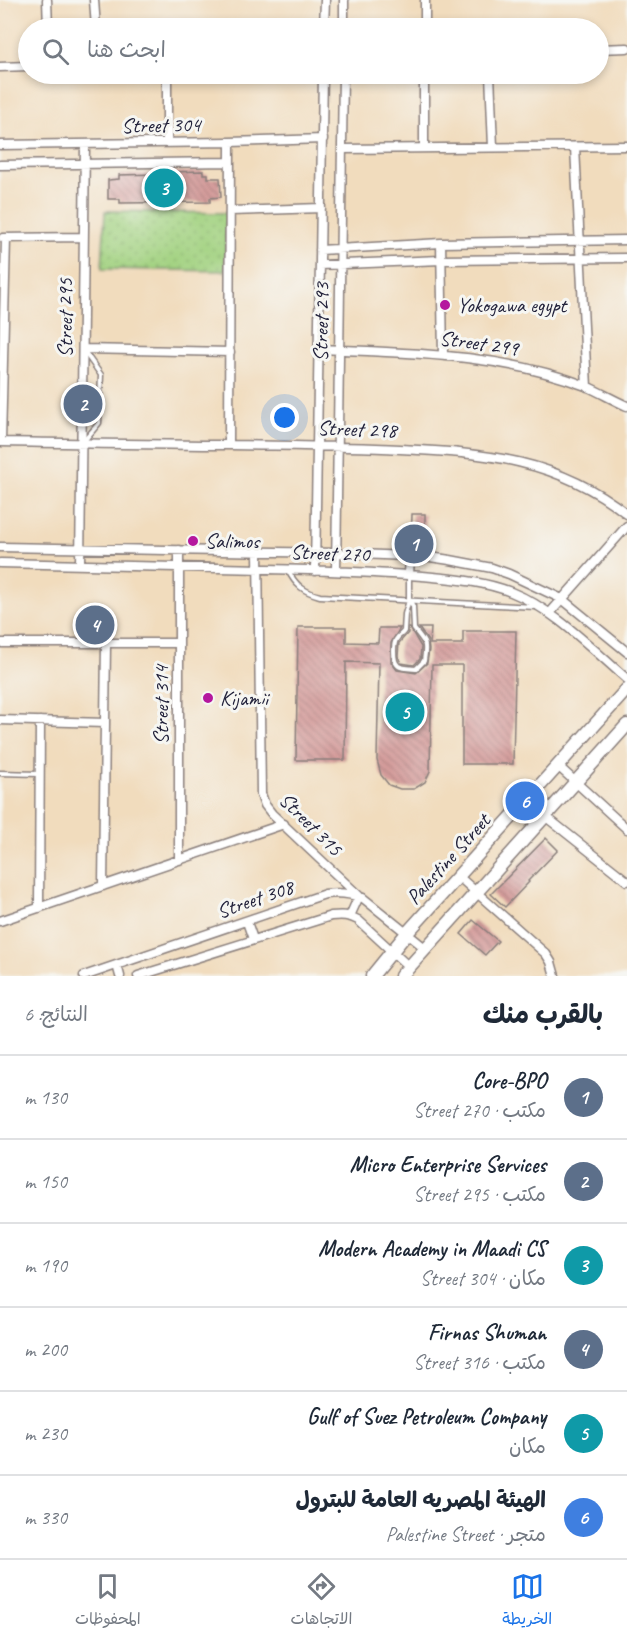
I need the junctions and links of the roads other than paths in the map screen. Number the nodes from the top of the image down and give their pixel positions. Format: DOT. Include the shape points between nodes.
graph roads {
  1 [pos="46,0"];
  2 [pos="94,0"];
  3 [pos="325,0"];
  4 [pos="344,0"];
  5 [pos="425,0"];
  6 [pos="47,18"];
  7 [pos="95,18"];
  8 [pos="324,18"];
  9 [pos="344,18"];
  10 [pos="425,18"];
  11 [pos="627,48"];
  12 [pos="609,49"];
  13 [pos="18,66"];
  14 [pos="0,67"];
  15 [pos="167,84"];
  16 [pos="323,84"];
  17 [pos="343,84"];
  18 [pos="424,84"];
  19 [pos="490,84"];
  20 [pos="323,139"];
  21 [pos="167,142"];
  22 [pos="230,142"];
  23 [pos="85,144"];
  24 [pos="0,145"];
  25 [pos="627,146"];
  26 [pos="493,147"];
  27 [pos="575,147"];
  28 [pos="424,148"];
  29 [pos="342,149"];
  30 [pos="230,162"];
  31 [pos="0,165"];
  32 [pos="85,165"];
  33 [pos="321,208"];
  34 [pos="230,211"];
  35 [pos="83,237"];
  36 [pos="3,238"];
  37 [pos="627,240"];
  38 [pos="580,241"];
  39 [pos="441,243"];
  40 [pos="340,249"];
  41 [pos="320,250"];
  42 [pos="581,258"];
  43 [pos="627,258"];
  44 [pos="441,260"];
  45 [pos="340,264"];
  46 [pos="320,265"];
  47 [pos="83,349"];
  48 [pos="319,349"];
  49 [pos="339,350"];
  50 [pos="230,352"];
  51 [pos="443,355"];
  52 [pos="587,387"];
  53 [pos="627,406"];
  54 [pos="1,442"];
  55 [pos="81,443"];
  56 [pos="337,445"];
  57 [pos="229,446"];
  58 [pos="317,446"];
  59 [pos="627,514"];
  60 [pos="627,526"];
  61 [pos="0,547"];
  62 [pos="80,549"];
  63 [pos="179,550"];
  64 [pos="258,551"];
  65 [pos="315,553"];
  66 [pos="336,553"];
  67 [pos="410,556"];
  68 [pos="0,563"];
  69 [pos="80,565"];
  70 [pos="179,567"];
  71 [pos="258,569"];
  72 [pos="287,570"];
  73 [pos="315,571"];
  74 [pos="336,571"];
  75 [pos="410,575"];
  76 [pos="562,599"];
  77 [pos="409,600"];
  78 [pos="541,607"];
  79 [pos="550,613"];
  80 [pos="404,631"];
  81 [pos="415,631"];
  82 [pos="0,643"];
  83 [pos="106,643"];
  84 [pos="179,643"];
  85 [pos="627,652"];
  86 [pos="627,679"];
  87 [pos="627,689"];
  88 [pos="0,720"];
  89 [pos="40,721"];
  90 [pos="105,723"];
  91 [pos="627,725"];
  92 [pos="558,766"];
  93 [pos="0,773"];
  94 [pos="39,774"];
  95 [pos="575,782"];
  96 [pos="526,801"];
  97 [pos="544,816"];
  98 [pos="284,824"];
  99 [pos="627,829"];
  100 [pos="179,860"];
  101 [pos="458,876"];
  102 [pos="627,881"];
  103 [pos="103,886"];
  104 [pos="476,892"];
  105 [pos="359,896"];
  106 [pos="39,908"];
  107 [pos="350,916"];
  108 [pos="0,921"];
  109 [pos="247,922"];
  110 [pos="407,933"];
  111 [pos="253,939"];
  112 [pos="179,945"];
  113 [pos="425,948"];
  114 [pos="392,951"];
  115 [pos="184,961"];
  116 [pos="117,965"];
  117 [pos="405,971"];
  118 [pos="552,974"];
  119 [pos="84,976"];
  120 [pos="120,976"];
  121 [pos="138,976"];
  122 [pos="372,976"];
  1 -- 6 [label="street"];
  2 -- 7 [label="street"];
  3 -- 8 [label="street"];
  4 -- 9 [label="street"];
  5 -- 10 [label="street"];
  11 -- 12 [label="street"];
  13 -- 14 [label="street"];
  15 -- 21 [label="street"];
  16 -- 20 [label="street, Street 293"];
  17 -- 29 [label="street, Street 293"];
  18 -- 28 [label="street"];
  19 -- 26 [label="street"];
  20 -- 22 [label="street, Street 304"];
  20 -- 33 [label="street, Street 293"];
  21 -- 22 [label="street, Street 304"];
  21 -- 23 [label="street, Street 304"];
  22 -- 30 [label="street"];
  23 -- 24 [label="street, Street 304"];
  23 -- 32 [label="street, Street 295"];
  25 -- 27 [label="street"];
  26 -- 27 [label="street"];
  26 -- 28 [label="street"];
  27 -- 38 [label="street"];
  28 -- 29 [label="street"];
  29 -- 40 [label="street, Street 293"];
  30 -- 32 [label="street, Street 304"];
  30 -- 34 [label="street"];
  31 -- 32 [label="street, Street 304"];
  32 -- 35 [label="street, Street 295"];
  33 -- 34 [label="street"];
  33 -- 41 [label="street, Street 293"];
  34 -- 50 [label="street"];
  35 -- 36 [label="street"];
  35 -- 47 [label="street, Street 295"];
  36 -- 54 [label="street"];
  37 -- 38 [label="street"];
  38 -- 39 [label="street"];
  38 -- 42 [label="street"];
  39 -- 40 [label="street"];
  39 -- 44 [label="street"];
  40 -- 41 [label="street"];
  40 -- 45 [label="street, Street 293"];
  41 -- 46 [label="street, Street 293"];
  42 -- 43 [label="street"];
  42 -- 44 [label="street"];
  42 -- 52 [label="street"];
  44 -- 45 [label="street"];
  44 -- 51 [label="street"];
  45 -- 46 [label="street"];
  45 -- 49 [label="street, Street 293"];
  46 -- 48 [label="street, Street 293"];
  47 -- 50 [label="street"];
  47 -- 55 [label="street, Street 295"];
  47 -- 55 [label="lane" via="101,375 99,423"];
  48 -- 49 [label="street, Street 299"];
  48 -- 58 [label="street, Street 293"];
  49 -- 51 [label="street, Street 299"];
  49 -- 56 [label="street, Street 293"];
  50 -- 57 [label="street"];
  51 -- 52 [label="street, Street 299" via="519,366"];
  52 -- 53 [label="street, Street 299"];
  54 -- 55 [label="street, Street 298"];
  55 -- 57 [label="street, Street 298"];
  55 -- 62 [label="street, Street 295"];
  56 -- 58 [label="street, Street 298"];
  56 -- 59 [label="street, Street 298" via="458,452 529,464 601,495"];
  56 -- 66 [label="street, Street 293"];
  57 -- 58 [label="street, Street 298"];
  58 -- 65 [label="street, Street 293"];
  60 -- 76 [label="street"];
  61 -- 62 [label="street, Street 270"];
  62 -- 63 [label="street, Street 270"];
  62 -- 69 [label="street, Street 295"];
  63 -- 64 [label="street, Street 270"];
  63 -- 70 [label="street, Street 314"];
  64 -- 65 [label="street, Street 270"];
  64 -- 71 [label="street, Street 315"];
  65 -- 66 [label="street, Street 270"];
  65 -- 73 [label="street, Street 293"];
  66 -- 67 [label="street, Street 270"];
  66 -- 74 [label="street, Street 293"];
  67 -- 75 [label="street"];
  67 -- 76 [label="street, Street 270" via="492,568"];
  68 -- 69 [label="street, Street 270"];
  69 -- 70 [label="street, Street 270"];
  70 -- 71 [label="street, Street 270"];
  70 -- 84 [label="street, Street 314"];
  71 -- 72 [label="street, Street 270"];
  71 -- 98 [label="street, Street 315" via="261,794 265,805"];
  72 -- 73 [label="street, Street 270"];
  72 -- 77 [label="lane" via="300,588 320,596"];
  73 -- 74 [label="street, Street 270"];
  74 -- 75 [label="street, Street 270"];
  75 -- 77 [label="lane"];
  75 -- 78 [label="street, Street 270" via="492,585"];
  76 -- 79 [label="street"];
  76 -- 85 [label="street, Street 270"];
  77 -- 78 [label="lane"];
  77 -- 80 [label="lane"];
  77 -- 81 [label="lane"];
  78 -- 79 [label="street, Street 270"];
  79 -- 86 [label="street, Street 270"];
  80 -- 81 [label="lane"];
  80 -- 81 [label="lane" via="396,640 394,661 401,668 416,669 424,661 425,643"];
  82 -- 83 [label="street"];
  83 -- 84 [label="street"];
  83 -- 90 [label="street"];
  84 -- 100 [label="street, Street 314"];
  87 -- 92 [label="street, Palestine Street"];
  88 -- 89 [label="street"];
  89 -- 90 [label="street"];
  89 -- 94 [label="street"];
  90 -- 103 [label="street"];
  91 -- 95 [label="street, Palestine Street"];
  92 -- 95 [label="street"];
  92 -- 96 [label="street, Palestine Street"];
  93 -- 94 [label="lane"];
  94 -- 106 [label="street"];
  95 -- 97 [label="street, Palestine Street"];
  95 -- 99 [label="street"];
  96 -- 97 [label="street"];
  96 -- 101 [label="street, Palestine Street"];
  97 -- 102 [label="street"];
  97 -- 104 [label="street, Palestine Street"];
  98 -- 100 [label="street"];
  98 -- 105 [label="street, Street 315"];
  100 -- 103 [label="street"];
  101 -- 104 [label="street"];
  101 -- 110 [label="street, Palestine Street"];
  103 -- 106 [label="street"];
  104 -- 113 [label="street, Palestine Street"];
  104 -- 118 [label="street" via="546,954"];
  105 -- 107 [label="street"];
  105 -- 109 [label="street, Street 308" via="325,894"];
  105 -- 110 [label="street, Street 308"];
  106 -- 108 [label="street"];
  107 -- 111 [label="street, Street 308" via="331,916"];
  107 -- 114 [label="street"];
  109 -- 111 [label="street"];
  109 -- 112 [label="street, Street 308"];
  110 -- 113 [label="street, Street 308"];
  110 -- 114 [label="street, Palestine Street"];
  111 -- 115 [label="street, Street 308"];
  112 -- 115 [label="street"];
  112 -- 116 [label="street, Street 308"];
  113 -- 117 [label="street, Palestine Street"];
  114 -- 117 [label="street"];
  114 -- 122 [label="street, Palestine Street"];
  115 -- 121 [label="street, Street 308"];
  116 -- 119 [label="street, Street 308"];
  116 -- 120 [label="street"];
}
